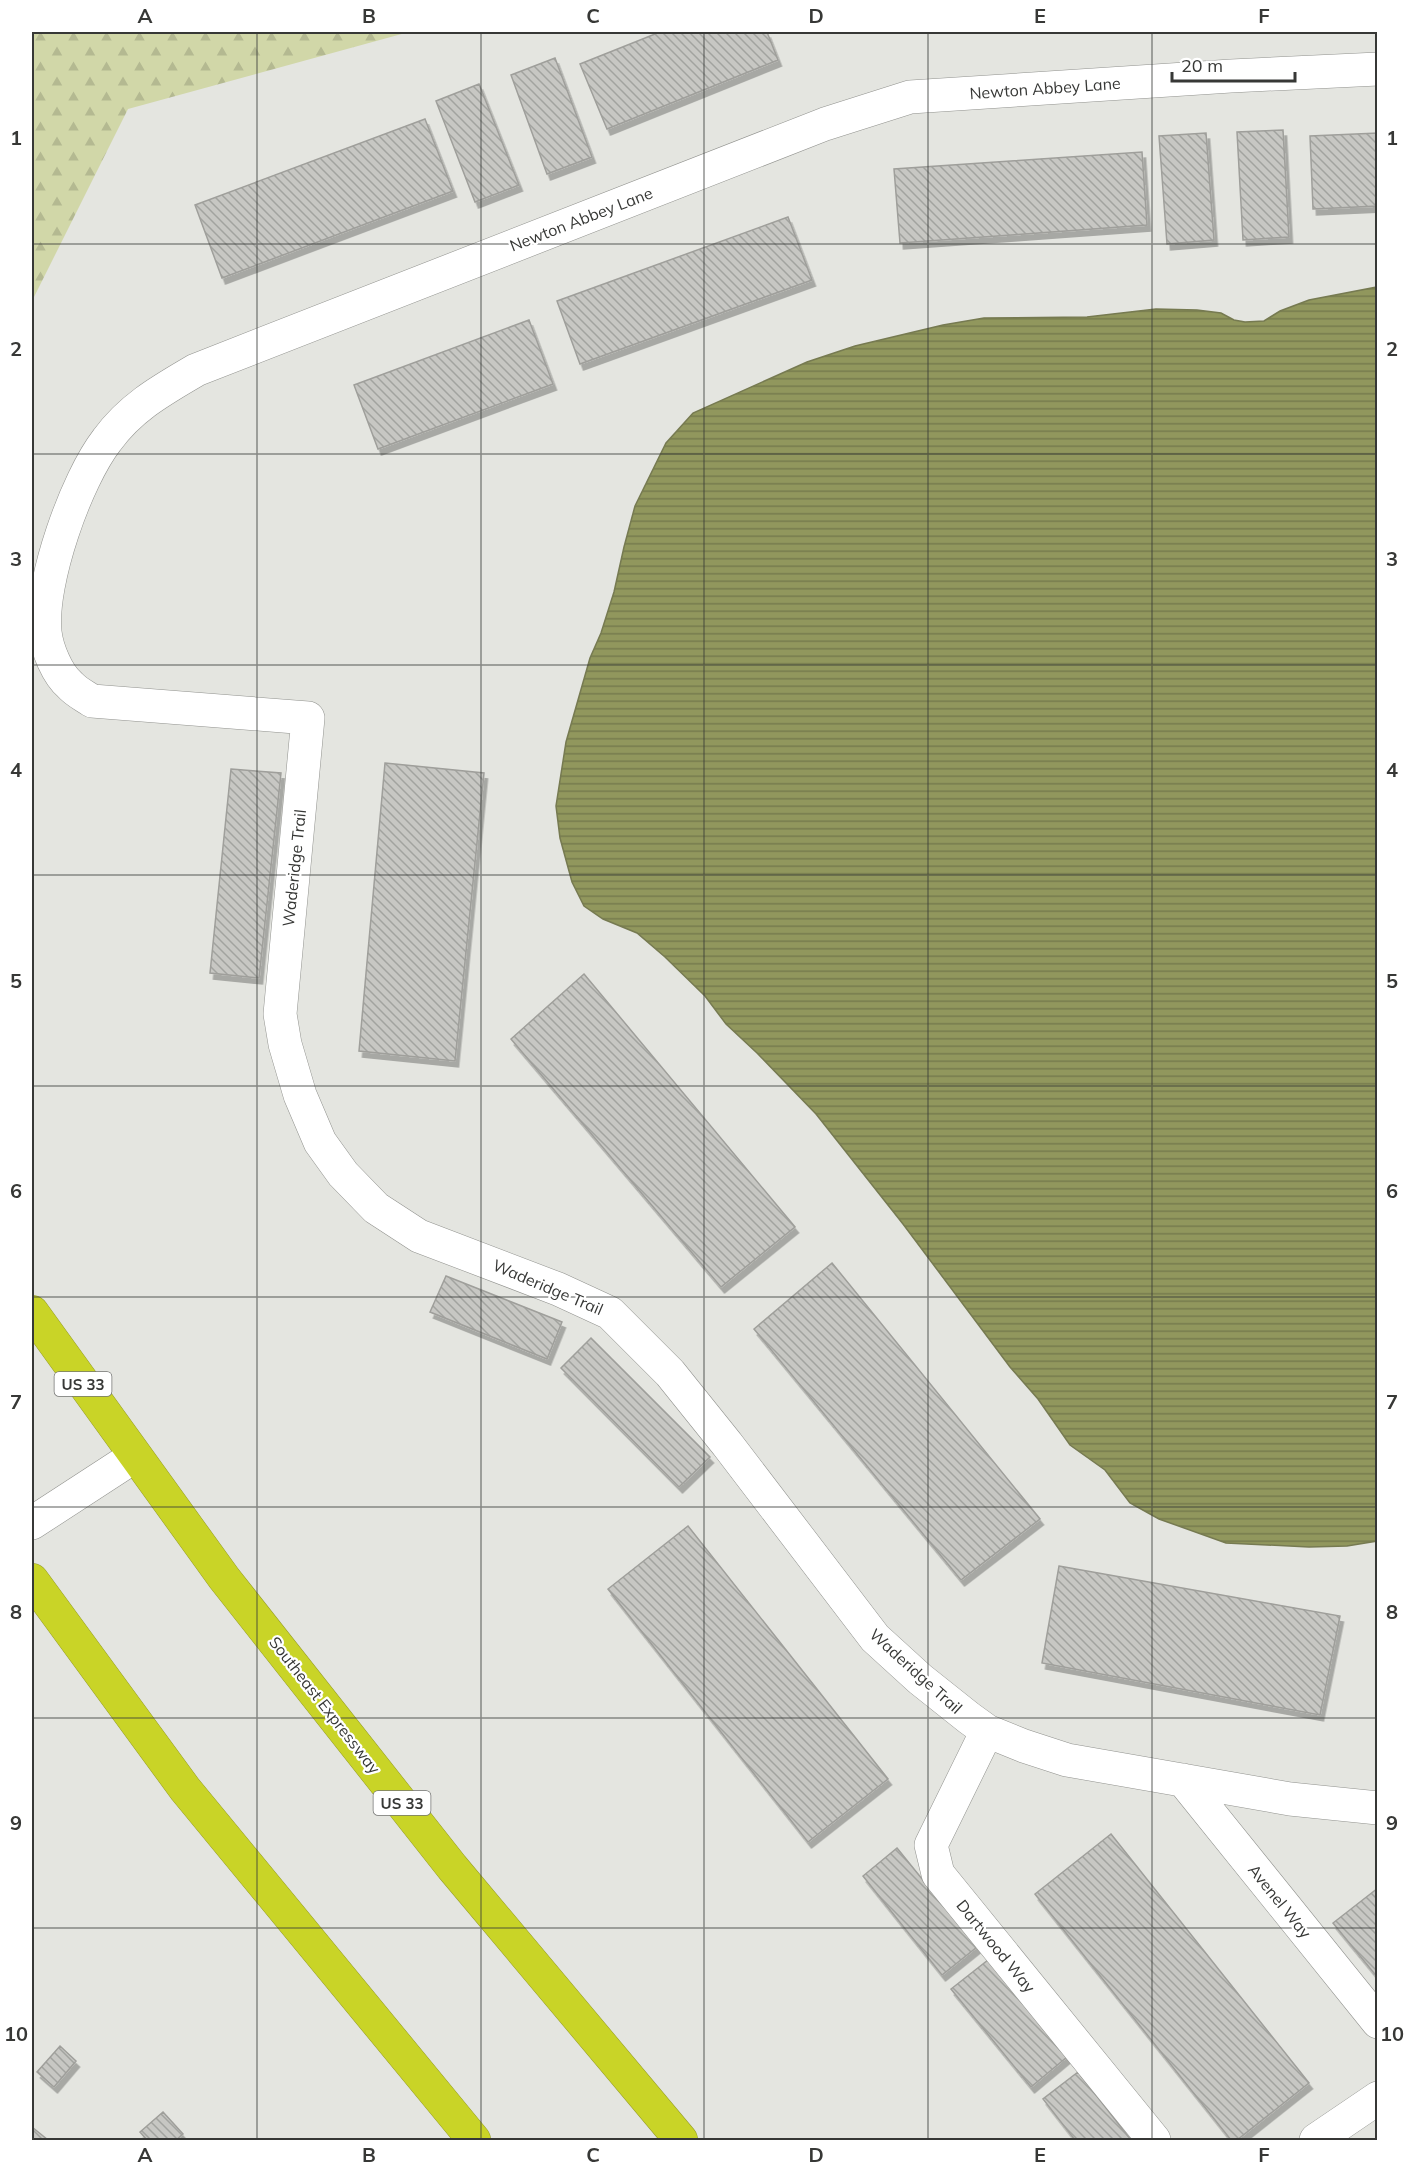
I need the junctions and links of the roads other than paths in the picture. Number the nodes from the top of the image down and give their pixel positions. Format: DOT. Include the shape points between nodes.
graph roads {
  1 [pos="1377,69"];
  2 [pos="92,701"];
  3 [pos="32,1312"];
  4 [pos="135,1456"];
  5 [pos="32,1523"];
  6 [pos="32,1580"];
  7 [pos="987,1731"];
  8 [pos="1184,1780"];
  9 [pos="1377,1808"];
  10 [pos="1377,2022"];
  11 [pos="1377,2098"];
  12 [pos="474,2140"];
  13 [pos="681,2140"];
  14 [pos="1154,2140"];
  15 [pos="1316,2140"];
  1 -- 2 [label="street, Newton Abbey Lane" via="910,97 825,124 196,370 146,399 107,440 77,492 56,553 45,609 45,634 53,659 69,685"];
  2 -- 7 [label="street, Waderidge Trail" via="308,718 280,1014 300,1095 320,1142 343,1174 376,1208 419,1236 610,1313 670,1373 875,1638"];
  3 -- 4 [label="highway, Southeast Expressway / US 33"];
  4 -- 5 [label="street"];
  4 -- 13 [label="highway, Southeast Expressway / US 33" via="224,1578 452,1867"];
  6 -- 12 [label="highway" via="185,1789"];
  7 -- 8 [label="street, Waderidge Trail" via="1067,1760"];
  7 -- 14 [label="street, Dartwood Way" via="931,1845 938,1874"];
  8 -- 9 [label="street, Waderidge Trail" via="1290,1799"];
  8 -- 10 [label="street, Avenel Way"];
  11 -- 15 [label="street"];
}
